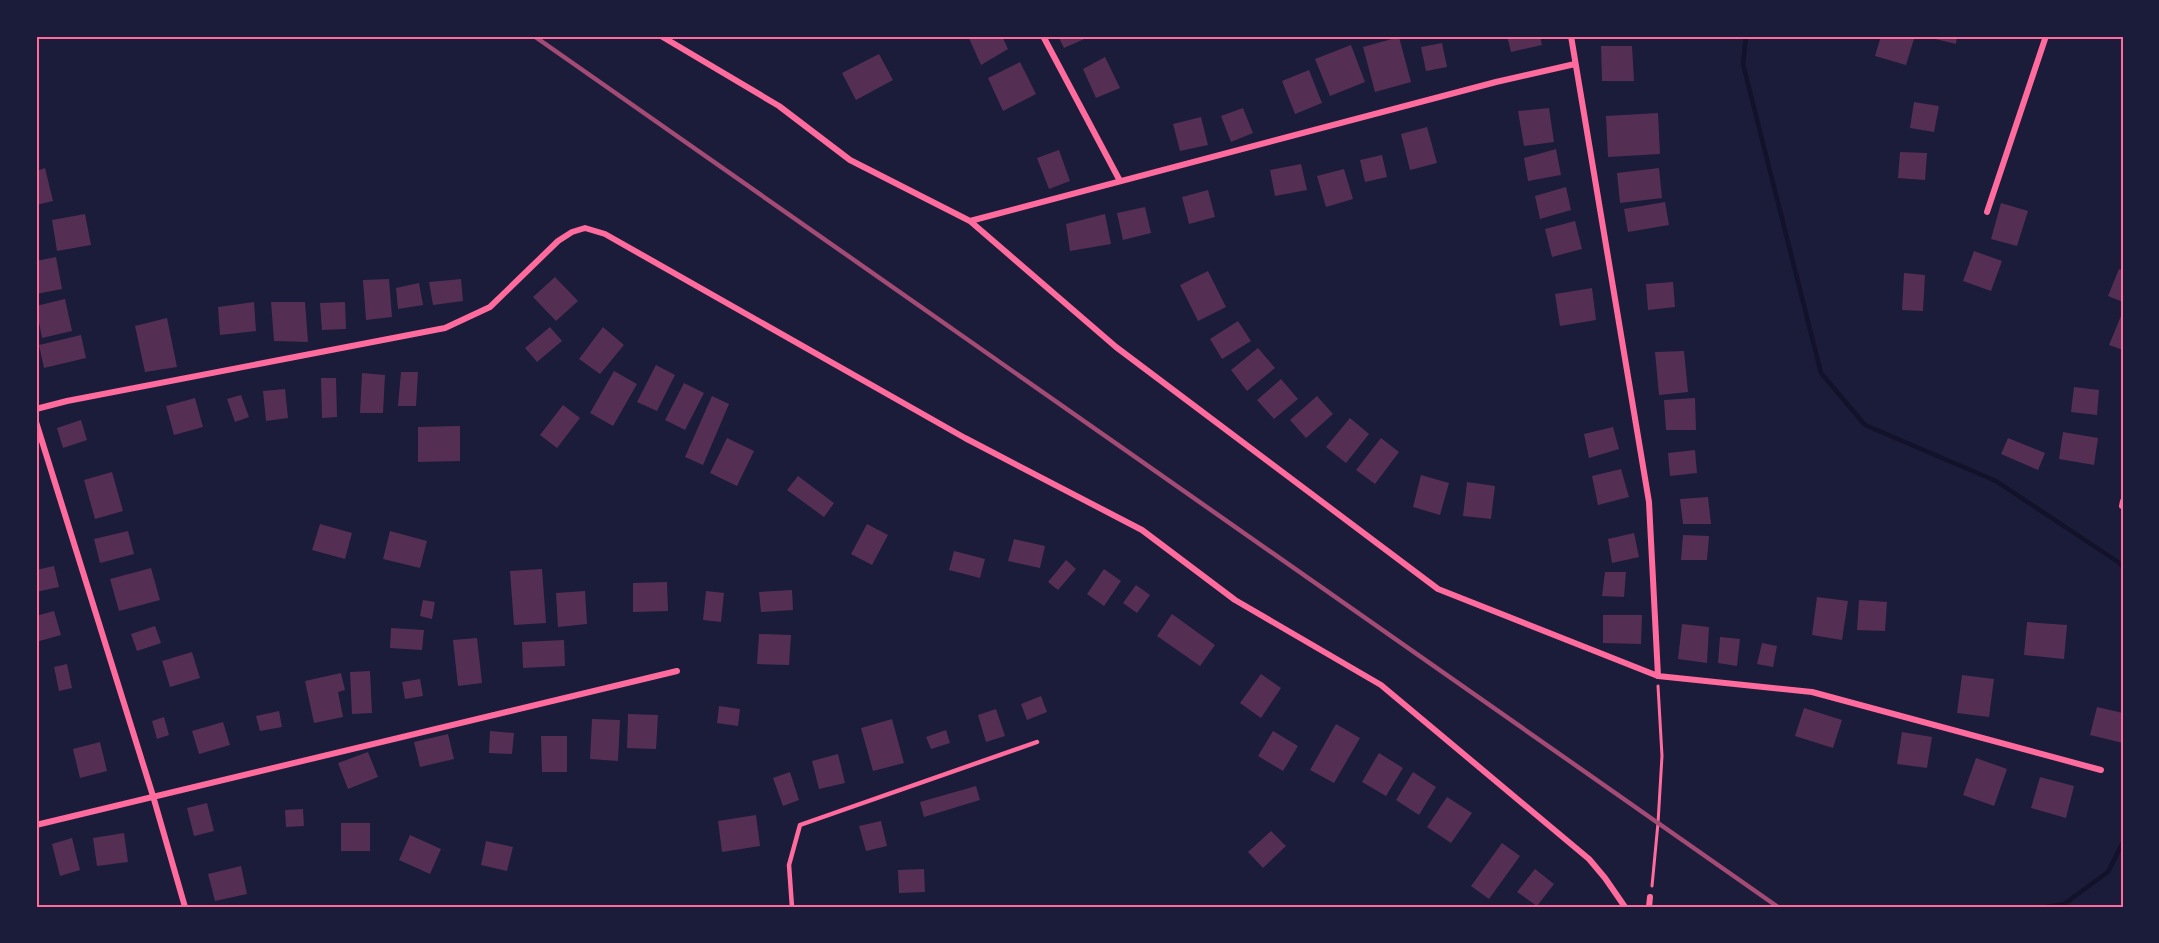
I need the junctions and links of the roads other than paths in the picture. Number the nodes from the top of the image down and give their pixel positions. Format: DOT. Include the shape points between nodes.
graph roads {
  1 [pos="661,36"];
  2 [pos="1043,36"];
  3 [pos="1571,36"];
  4 [pos="2046,36"];
  5 [pos="1575,64"];
  6 [pos="1120,181"];
  7 [pos="1987,212"];
  8 [pos="970,221"];
  9 [pos="36,409"];
  10 [pos="36,422"];
  11 [pos="677,671"];
  12 [pos="1658,676"];
  13 [pos="1037,742"];
  14 [pos="2101,770"];
  15 [pos="153,796"];
  16 [pos="36,825"];
  17 [pos="1650,897"];
  18 [pos="185,907"];
  19 [pos="792,907"];
  20 [pos="1625,907"];
  21 [pos="1649,907"];
  1 -- 8 [label="street" via="779,106 850,160"];
  2 -- 6 [label="street"];
  3 -- 5 [label="street"];
  4 -- 7 [label="street"];
  5 -- 6 [label="street"];
  5 -- 12 [label="street" via="1649,502"];
  6 -- 8 [label="street"];
  8 -- 12 [label="street" via="1116,347 1438,589"];
  9 -- 20 [label="street" via="445,328 490,308 572,232 585,228 605,234 964,438 1142,530 1235,600 1382,685 1589,859"];
  10 -- 15 [label="street"];
  11 -- 15 [label="street"];
  12 -- 14 [label="street" via="1812,692"];
  13 -- 19 [label="lane" via="800,825 789,865"];
  15 -- 16 [label="street"];
  15 -- 18 [label="street"];
  17 -- 21 [label="street"];
}
